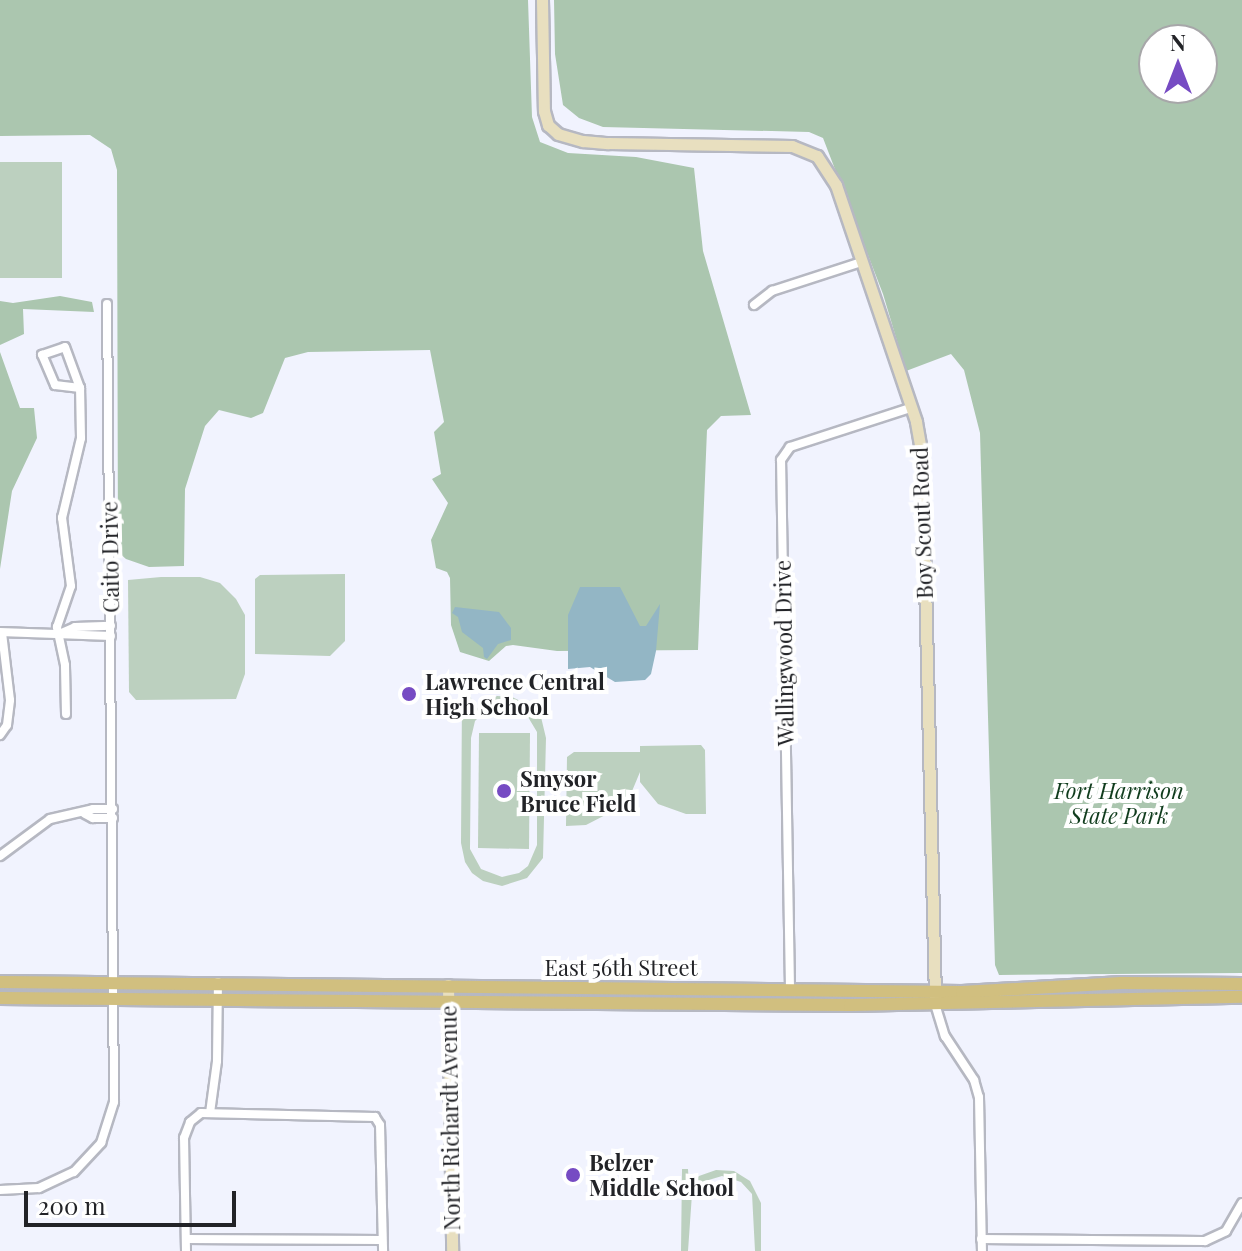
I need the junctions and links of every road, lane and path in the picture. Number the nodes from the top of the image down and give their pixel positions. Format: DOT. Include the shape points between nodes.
graph roads {
  1 [pos="542,0"];
  2 [pos="861,262"];
  3 [pos="107,304"];
  4 [pos="754,305"];
  5 [pos="80,388"];
  6 [pos="910,408"];
  7 [pos="111,631"];
  8 [pos="1,632"];
  9 [pos="60,632"];
  10 [pos="66,714"];
  11 [pos="0,735"];
  12 [pos="113,814"];
  13 [pos="0,856"];
  14 [pos="0,982"];
  15 [pos="218,982"];
  16 [pos="1242,984"];
  17 [pos="448,985"];
  18 [pos="679,988"];
  19 [pos="790,989"];
  20 [pos="115,990"];
  21 [pos="934,997"];
  22 [pos="1242,997"];
  23 [pos="0,998"];
  24 [pos="218,998"];
  25 [pos="449,999"];
  26 [pos="679,1002"];
  27 [pos="210,1113"];
  28 [pos="0,1190"];
  29 [pos="1242,1203"];
  30 [pos="186,1239"];
  31 [pos="981,1239"];
  32 [pos="382,1240"];
  33 [pos="186,1251"];
  34 [pos="383,1251"];
  35 [pos="452,1251"];
  36 [pos="982,1251"];
  1 -- 2 [label="street, Boy Scout Road" via="542,98 552,128 592,143 762,144 807,150 822,160 836,185"];
  2 -- 4 [label="street" via="777,289"];
  2 -- 6 [label="street, Boy Scout Road"];
  3 -- 7 [label="street, Caito Drive"];
  5 -- 5 [label="street" via="65,347 42,355 55,385"];
  5 -- 9 [label="street" via="81,438 62,518 71,586 60,612"];
  6 -- 19 [label="street, Wallingwood Drive" via="790,447 781,460"];
  6 -- 21 [label="street, Boy Scout Road" via="924,476"];
  7 -- 9 [label="street"];
  7 -- 12 [label="street, Caito Drive"];
  8 -- 9 [label="street"];
  8 -- 11 [label="street" via="10,693 7,725"];
  9 -- 10 [label="street"];
  12 -- 13 [label="street" via="50,819"];
  12 -- 20 [label="street, Caito Drive"];
  14 -- 20 [label="main road, East 56th Street"];
  15 -- 17 [label="main road, East 56th Street"];
  15 -- 20 [label="main road, East 56th Street"];
  15 -- 24 [label="street"];
  16 -- 21 [label="main road, East 56th Street" via="1122,983"];
  17 -- 18 [label="main road, East 56th Street"];
  17 -- 25 [label="street, North Richardt Avenue"];
  18 -- 19 [label="main road, East 56th Street"];
  18 -- 26 [label="street"];
  19 -- 21 [label="main road, East 56th Street"];
  20 -- 23 [label="main road, East 56th Street"];
  20 -- 24 [label="main road, East 56th Street"];
  20 -- 28 [label="street, Caito Drive" via="115,1099 101,1143 57,1182"];
  21 -- 22 [label="main road, East 56th Street"];
  21 -- 26 [label="main road, East 56th Street"];
  21 -- 31 [label="street, Boy Scout Road" via="945,1036 979,1097"];
  24 -- 25 [label="main road, East 56th Street"];
  24 -- 27 [label="street"];
  25 -- 26 [label="main road, East 56th Street"];
  25 -- 35 [label="street, North Richardt Avenue"];
  27 -- 30 [label="street" via="193,1119 185,1133"];
  27 -- 32 [label="street" via="375,1117 380,1125"];
  29 -- 31 [label="street" via="1226,1231 1202,1242"];
  30 -- 32 [label="street"];
  30 -- 33 [label="street"];
  31 -- 36 [label="street, Boy Scout Road"];
  32 -- 34 [label="street"];
}
